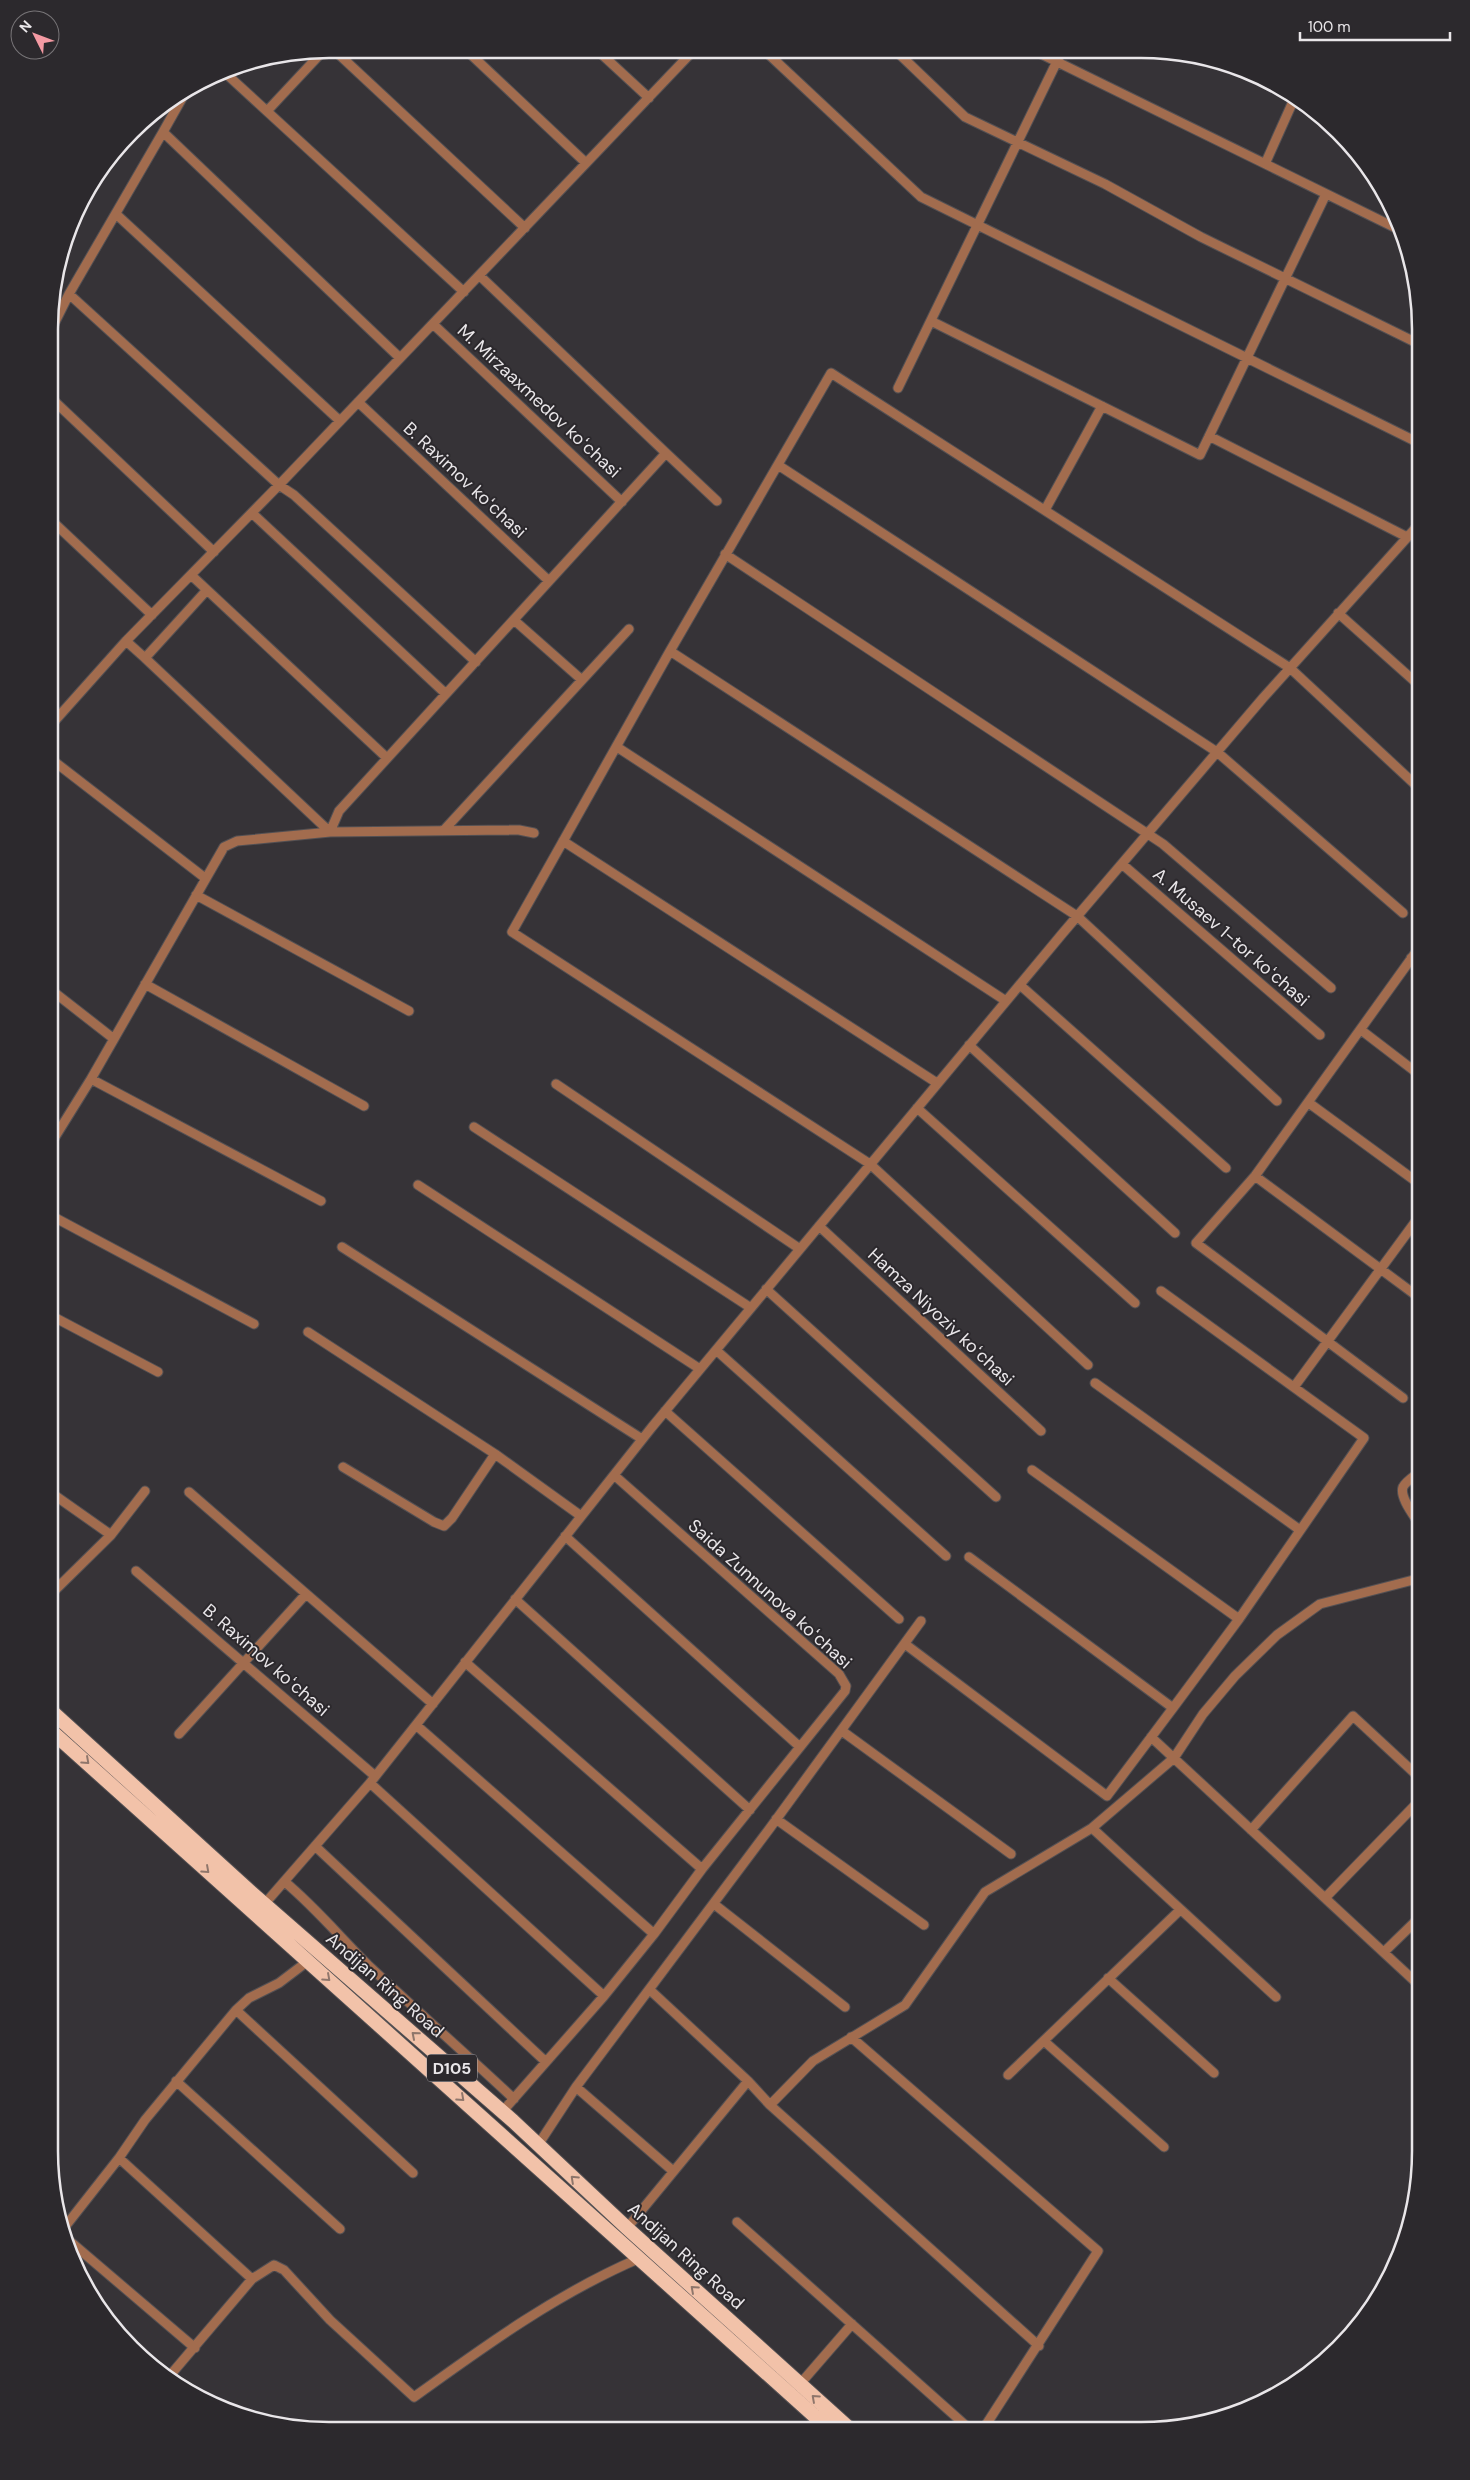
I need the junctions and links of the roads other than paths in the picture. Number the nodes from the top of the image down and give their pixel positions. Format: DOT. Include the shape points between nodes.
graph roads {
  1 [pos="317,58"];
  2 [pos="343,58"];
  3 [pos="475,58"];
  4 [pos="606,58"];
  5 [pos="686,58"];
  6 [pos="773,58"];
  7 [pos="903,58"];
  8 [pos="1048,58"];
  9 [pos="1058,58"];
  10 [pos="1056,62"];
  11 [pos="229,76"];
  12 [pos="648,98"];
  13 [pos="180,102"];
  14 [pos="1292,103"];
  15 [pos="268,110"];
  16 [pos="163,132"];
  17 [pos="1016,143"];
  18 [pos="586,163"];
  19 [pos="1265,164"];
  20 [pos="1326,194"];
  21 [pos="116,214"];
  22 [pos="977,225"];
  23 [pos="1393,226"];
  24 [pos="525,228"];
  25 [pos="480,276"];
  26 [pos="1286,277"];
  27 [pos="464,292"];
  28 [pos="69,294"];
  29 [pos="58,316"];
  30 [pos="931,321"];
  31 [pos="433,324"];
  32 [pos="1412,340"];
  33 [pos="1248,357"];
  34 [pos="400,358"];
  35 [pos="898,388"];
  36 [pos="358,402"];
  37 [pos="58,405"];
  38 [pos="1102,406"];
  39 [pos="340,421"];
  40 [pos="1209,436"];
  41 [pos="1412,439"];
  42 [pos="666,453"];
  43 [pos="778,465"];
  44 [pos="279,485"];
  45 [pos="717,501"];
  46 [pos="622,502"];
  47 [pos="1045,510"];
  48 [pos="252,513"];
  49 [pos="58,527"];
  50 [pos="1412,532"];
  51 [pos="1407,537"];
  52 [pos="214,552"];
  53 [pos="725,554"];
  54 [pos="191,575"];
  55 [pos="549,582"];
  56 [pos="206,591"];
  57 [pos="1338,613"];
  58 [pos="152,615"];
  59 [pos="514,620"];
  60 [pos="628,629"];
  61 [pos="126,641"];
  62 [pos="670,651"];
  63 [pos="145,658"];
  64 [pos="476,662"];
  65 [pos="1290,668"];
  66 [pos="1412,679"];
  67 [pos="582,680"];
  68 [pos="446,694"];
  69 [pos="58,716"];
  70 [pos="617,747"];
  71 [pos="1217,752"];
  72 [pos="387,758"];
  73 [pos="58,765"];
  74 [pos="1412,782"];
  75 [pos="444,830"];
  76 [pos="330,832"];
  77 [pos="534,833"];
  78 [pos="1147,834"];
  79 [pos="563,841"];
  80 [pos="1122,864"];
  81 [pos="205,878"];
  82 [pos="196,895"];
  83 [pos="1403,913"];
  84 [pos="1077,916"];
  85 [pos="1411,958"];
  86 [pos="145,984"];
  87 [pos="1020,985"];
  88 [pos="1331,988"];
  89 [pos="58,995"];
  90 [pos="1006,1001"];
  91 [pos="409,1010"];
  92 [pos="1361,1030"];
  93 [pos="1320,1035"];
  94 [pos="114,1038"];
  95 [pos="969,1045"];
  96 [pos="1412,1069"];
  97 [pos="91,1079"];
  98 [pos="938,1083"];
  99 [pos="556,1084"];
  100 [pos="1277,1102"];
  101 [pos="1309,1102"];
  102 [pos="364,1106"];
  103 [pos="917,1108"];
  104 [pos="58,1125"];
  105 [pos="474,1126"];
  106 [pos="870,1164"];
  107 [pos="1226,1168"];
  108 [pos="1255,1176"];
  109 [pos="1412,1179"];
  110 [pos="418,1186"];
  111 [pos="321,1201"];
  112 [pos="58,1219"];
  113 [pos="819,1226"];
  114 [pos="1412,1226"];
  115 [pos="1175,1233"];
  116 [pos="342,1247"];
  117 [pos="800,1249"];
  118 [pos="1380,1269"];
  119 [pos="766,1289"];
  120 [pos="1161,1292"];
  121 [pos="1412,1292"];
  122 [pos="1135,1303"];
  123 [pos="751,1308"];
  124 [pos="58,1319"];
  125 [pos="254,1324"];
  126 [pos="308,1332"];
  127 [pos="1327,1341"];
  128 [pos="716,1350"];
  129 [pos="1088,1365"];
  130 [pos="700,1369"];
  131 [pos="158,1372"];
  132 [pos="1095,1383"];
  133 [pos="1294,1387"];
  134 [pos="1403,1398"];
  135 [pos="665,1412"];
  136 [pos="1041,1431"];
  137 [pos="642,1439"];
  138 [pos="495,1454"];
  139 [pos="343,1468"];
  140 [pos="1032,1470"];
  141 [pos="614,1474"];
  142 [pos="1412,1479"];
  143 [pos="145,1491"];
  144 [pos="189,1492"];
  145 [pos="996,1497"];
  146 [pos="58,1498"];
  147 [pos="1412,1511"];
  148 [pos="582,1516"];
  149 [pos="1300,1530"];
  150 [pos="111,1535"];
  151 [pos="565,1536"];
  152 [pos="946,1556"];
  153 [pos="969,1557"];
  154 [pos="136,1570"];
  155 [pos="1412,1580"];
  156 [pos="58,1588"];
  157 [pos="306,1594"];
  158 [pos="515,1599"];
  159 [pos="899,1619"];
  160 [pos="1239,1619"];
  161 [pos="921,1621"];
  162 [pos="905,1644"];
  163 [pos="245,1662"];
  164 [pos="465,1662"];
  165 [pos="433,1704"];
  166 [pos="1173,1708"];
  167 [pos="58,1717"];
  168 [pos="416,1725"];
  169 [pos="842,1731"];
  170 [pos="179,1734"];
  171 [pos="58,1737"];
  172 [pos="1151,1737"];
  173 [pos="800,1748"];
  174 [pos="1174,1758"];
  175 [pos="1412,1771"];
  176 [pos="372,1779"];
  177 [pos="1412,1808"];
  178 [pos="750,1810"];
  179 [pos="776,1820"];
  180 [pos="1092,1828"];
  181 [pos="1251,1830"];
  182 [pos="315,1846"];
  183 [pos="1011,1854"];
  184 [pos="702,1869"];
  185 [pos="285,1882"];
  186 [pos="1325,1898"];
  187 [pos="714,1904"];
  188 [pos="261,1909"];
  189 [pos="1180,1910"];
  190 [pos="924,1925"];
  191 [pos="1412,1925"];
  192 [pos="654,1934"];
  193 [pos="1384,1952"];
  194 [pos="308,1961"];
  195 [pos="1108,1978"];
  196 [pos="1412,1978"];
  197 [pos="650,1990"];
  198 [pos="604,1996"];
  199 [pos="1276,1997"];
  200 [pos="845,2008"];
  201 [pos="236,2010"];
  202 [pos="850,2037"];
  203 [pos="1044,2041"];
  204 [pos="546,2062"];
  205 [pos="1214,2073"];
  206 [pos="1008,2075"];
  207 [pos="176,2081"];
  208 [pos="748,2081"];
  209 [pos="576,2086"];
  210 [pos="514,2099"];
  211 [pos="770,2106"];
  212 [pos="502,2112"];
  213 [pos="538,2145"];
  214 [pos="1164,2147"];
  215 [pos="119,2158"];
  216 [pos="673,2171"];
  217 [pos="412,2173"];
  218 [pos="738,2222"];
  219 [pos="67,2224"];
  220 [pos="627,2228"];
  221 [pos="340,2229"];
  222 [pos="74,2245"];
  223 [pos="640,2258"];
  224 [pos="252,2278"];
  225 [pos="852,2324"];
  226 [pos="1038,2346"];
  227 [pos="195,2348"];
  228 [pos="173,2373"];
  229 [pos="800,2384"];
  230 [pos="821,2422"];
  231 [pos="842,2422"];
  232 [pos="962,2422"];
  233 [pos="988,2422"];
  1 -- 15 [label="street"];
  2 -- 24 [label="street"];
  3 -- 18 [label="street"];
  4 -- 12 [label="street"];
  5 -- 12 [label="street"];
  6 -- 22 [label="street" via="921,196"];
  7 -- 17 [label="street" via="965,117"];
  8 -- 10 [label="street"];
  9 -- 10 [label="street"];
  10 -- 17 [label="street"];
  10 -- 19 [label="street"];
  11 -- 15 [label="street"];
  12 -- 18 [label="street"];
  13 -- 16 [label="street"];
  14 -- 19 [label="street"];
  15 -- 27 [label="street"];
  16 -- 21 [label="street"];
  16 -- 34 [label="street"];
  17 -- 22 [label="street"];
  17 -- 26 [label="street" via="1105,184 1201,237"];
  18 -- 24 [label="street"];
  19 -- 20 [label="street"];
  20 -- 23 [label="street"];
  20 -- 26 [label="street"];
  21 -- 28 [label="street"];
  21 -- 39 [label="street"];
  22 -- 30 [label="street"];
  22 -- 33 [label="street"];
  24 -- 25 [label="street"];
  25 -- 27 [label="street"];
  25 -- 42 [label="street"];
  26 -- 32 [label="street"];
  26 -- 33 [label="street"];
  27 -- 31 [label="street"];
  28 -- 29 [label="street"];
  28 -- 44 [label="street"];
  30 -- 35 [label="street"];
  30 -- 38 [label="street"];
  31 -- 34 [label="street"];
  31 -- 46 [label="street, M. Mirzaaxmedov koʻchasi"];
  33 -- 40 [label="street"];
  33 -- 41 [label="street"];
  34 -- 36 [label="street"];
  36 -- 39 [label="street"];
  36 -- 55 [label="street, B. Raximov koʻchasi"];
  37 -- 52 [label="street"];
  38 -- 40 [label="street" via="1200,455"];
  38 -- 47 [label="street"];
  39 -- 44 [label="street"];
  40 -- 51 [label="street"];
  42 -- 45 [label="street"];
  42 -- 46 [label="street"];
  43 -- 47 [label="street" via="831,373"];
  43 -- 53 [label="street"];
  43 -- 71 [label="street"];
  44 -- 48 [label="street"];
  44 -- 64 [label="street" via="294,495"];
  46 -- 55 [label="street"];
  47 -- 65 [label="street"];
  48 -- 52 [label="street"];
  48 -- 68 [label="street"];
  49 -- 58 [label="street"];
  50 -- 51 [label="street"];
  51 -- 57 [label="street"];
  52 -- 54 [label="street"];
  53 -- 62 [label="street"];
  53 -- 78 [label="street"];
  54 -- 56 [label="street"];
  54 -- 58 [label="street"];
  55 -- 59 [label="street"];
  56 -- 63 [label="street"];
  56 -- 72 [label="street"];
  57 -- 65 [label="street"];
  57 -- 66 [label="street"];
  58 -- 61 [label="street"];
  59 -- 64 [label="street"];
  59 -- 67 [label="street"];
  60 -- 67 [label="street"];
  61 -- 63 [label="street"];
  61 -- 69 [label="street"];
  62 -- 70 [label="street"];
  62 -- 84 [label="street"];
  63 -- 76 [label="street"];
  64 -- 68 [label="street"];
  65 -- 71 [label="street"];
  65 -- 74 [label="street"];
  67 -- 75 [label="street"];
  68 -- 72 [label="street"];
  70 -- 79 [label="street"];
  70 -- 90 [label="street"];
  71 -- 78 [label="street"];
  71 -- 83 [label="street"];
  72 -- 76 [label="street" via="338,811"];
  73 -- 81 [label="street"];
  75 -- 76 [label="street"];
  75 -- 77 [label="street"];
  76 -- 81 [label="street" via="237,841 224,847"];
  78 -- 80 [label="street"];
  78 -- 88 [label="street" via="1163,844"];
  79 -- 98 [label="street"];
  79 -- 106 [label="street" via="512,932"];
  80 -- 84 [label="street"];
  80 -- 93 [label="street, A. Musaev 1-tor koʻchasi"];
  81 -- 82 [label="street"];
  82 -- 86 [label="street"];
  82 -- 91 [label="street"];
  84 -- 87 [label="street"];
  84 -- 100 [label="street"];
  85 -- 92 [label="street"];
  86 -- 94 [label="street"];
  86 -- 102 [label="street"];
  87 -- 90 [label="street"];
  87 -- 107 [label="street"];
  89 -- 94 [label="street"];
  90 -- 95 [label="street"];
  92 -- 96 [label="street"];
  92 -- 101 [label="street"];
  94 -- 97 [label="street"];
  95 -- 98 [label="street"];
  95 -- 115 [label="street"];
  97 -- 104 [label="street"];
  97 -- 111 [label="street"];
  98 -- 103 [label="street"];
  99 -- 117 [label="street"];
  101 -- 108 [label="street"];
  101 -- 109 [label="street"];
  103 -- 106 [label="street"];
  103 -- 122 [label="street"];
  105 -- 123 [label="street"];
  106 -- 113 [label="street"];
  106 -- 129 [label="street"];
  108 -- 118 [label="street"];
  108 -- 127 [label="street" via="1196,1243"];
  110 -- 130 [label="street"];
  112 -- 125 [label="street"];
  113 -- 117 [label="street"];
  113 -- 136 [label="street, Hamza Niyoziy koʻchasi"];
  114 -- 118 [label="street"];
  116 -- 137 [label="street"];
  117 -- 119 [label="street"];
  118 -- 121 [label="street"];
  118 -- 127 [label="street"];
  119 -- 123 [label="street"];
  119 -- 145 [label="street"];
  120 -- 133 [label="street"];
  123 -- 128 [label="street"];
  124 -- 131 [label="street"];
  126 -- 138 [label="street"];
  127 -- 133 [label="street"];
  127 -- 134 [label="street"];
  128 -- 130 [label="street"];
  128 -- 152 [label="street"];
  130 -- 135 [label="street"];
  132 -- 149 [label="street"];
  133 -- 149 [label="street" via="1364,1438"];
  135 -- 137 [label="street"];
  135 -- 159 [label="street"];
  137 -- 141 [label="street"];
  138 -- 139 [label="street" via="444,1526"];
  138 -- 148 [label="street"];
  140 -- 160 [label="street"];
  141 -- 148 [label="street"];
  141 -- 173 [label="street, Saida Zunnunova koʻchasi" via="840,1674 845,1691"];
  142 -- 147 [label="street" via="1403,1491"];
  143 -- 150 [label="street"];
  144 -- 157 [label="street"];
  146 -- 150 [label="street"];
  148 -- 151 [label="street"];
  149 -- 160 [label="street"];
  150 -- 156 [label="street"];
  151 -- 158 [label="street"];
  151 -- 173 [label="street"];
  153 -- 166 [label="street"];
  154 -- 163 [label="street, B. Raximov koʻchasi"];
  155 -- 174 [label="street" via="1320,1604 1277,1635 1235,1676 1203,1714"];
  157 -- 163 [label="street"];
  157 -- 165 [label="street"];
  158 -- 164 [label="street"];
  158 -- 178 [label="street"];
  160 -- 166 [label="street"];
  161 -- 162 [label="street"];
  162 -- 169 [label="street"];
  162 -- 172 [label="street" via="1107,1796"];
  163 -- 170 [label="street"];
  163 -- 176 [label="street, B. Raximov koʻchasi"];
  164 -- 165 [label="street"];
  164 -- 184 [label="street"];
  165 -- 168 [label="street"];
  166 -- 172 [label="street"];
  167 -- 188 [label="highway, Andijan Ring Road / D105"];
  168 -- 176 [label="street"];
  168 -- 192 [label="street"];
  169 -- 179 [label="street"];
  169 -- 183 [label="street"];
  171 -- 188 [label="highway, Andijan Ring Road / D105, one-way"];
  172 -- 174 [label="street"];
  173 -- 178 [label="street"];
  174 -- 180 [label="street"];
  174 -- 181 [label="street"];
  175 -- 181 [label="street" via="1353,1716"];
  176 -- 182 [label="street"];
  176 -- 198 [label="street, B. Raximov koʻchasi"];
  177 -- 186 [label="street"];
  178 -- 184 [label="street"];
  179 -- 187 [label="street"];
  179 -- 190 [label="street"];
  180 -- 189 [label="street"];
  180 -- 202 [label="street" via="985,1892 905,2005"];
  181 -- 186 [label="street"];
  182 -- 185 [label="street"];
  182 -- 204 [label="street"];
  184 -- 192 [label="street"];
  185 -- 188 [label="street"];
  185 -- 210 [label="street"];
  186 -- 193 [label="street"];
  187 -- 197 [label="street"];
  187 -- 200 [label="street"];
  188 -- 194 [label="highway, Andijan Ring Road / D105"];
  212 -- 188 [label="highway, Andijan Ring Road / D105, one-way"];
  189 -- 195 [label="street"];
  189 -- 199 [label="street"];
  191 -- 193 [label="street"];
  192 -- 198 [label="street"];
  193 -- 196 [label="street"];
  194 -- 201 [label="street" via="279,1983 249,1998"];
  194 -- 223 [label="highway, Andijan Ring Road / D105, one-way"];
  195 -- 203 [label="street"];
  195 -- 205 [label="street"];
  197 -- 208 [label="street"];
  197 -- 209 [label="street"];
  198 -- 204 [label="street"];
  201 -- 207 [label="street"];
  201 -- 217 [label="street"];
  202 -- 211 [label="street" via="814,2061"];
  202 -- 226 [label="street" via="1098,2251"];
  203 -- 206 [label="street"];
  203 -- 214 [label="street"];
  204 -- 210 [label="street"];
  207 -- 215 [label="street"];
  207 -- 221 [label="street"];
  208 -- 211 [label="street"];
  208 -- 216 [label="street"];
  209 -- 213 [label="street"];
  209 -- 216 [label="street"];
  210 -- 212 [label="street"];
  211 -- 226 [label="street"];
  212 -- 213 [label="highway, Andijan Ring Road / D105"];
  220 -- 213 [label="highway, Andijan Ring Road / D105, one-way"];
  215 -- 219 [label="street"];
  215 -- 224 [label="street"];
  216 -- 220 [label="street"];
  218 -- 225 [label="street"];
  229 -- 220 [label="highway, Andijan Ring Road / D105, one-way"];
  222 -- 227 [label="street"];
  223 -- 224 [label="street" via="598,2276 503,2332 414,2397 330,2320 284,2270 274,2265"];
  223 -- 230 [label="highway, Andijan Ring Road / D105"];
  224 -- 227 [label="street"];
  225 -- 229 [label="street"];
  225 -- 232 [label="street"];
  226 -- 233 [label="street"];
  227 -- 228 [label="street"];
  231 -- 229 [label="highway, Andijan Ring Road / D105, one-way"];
}
